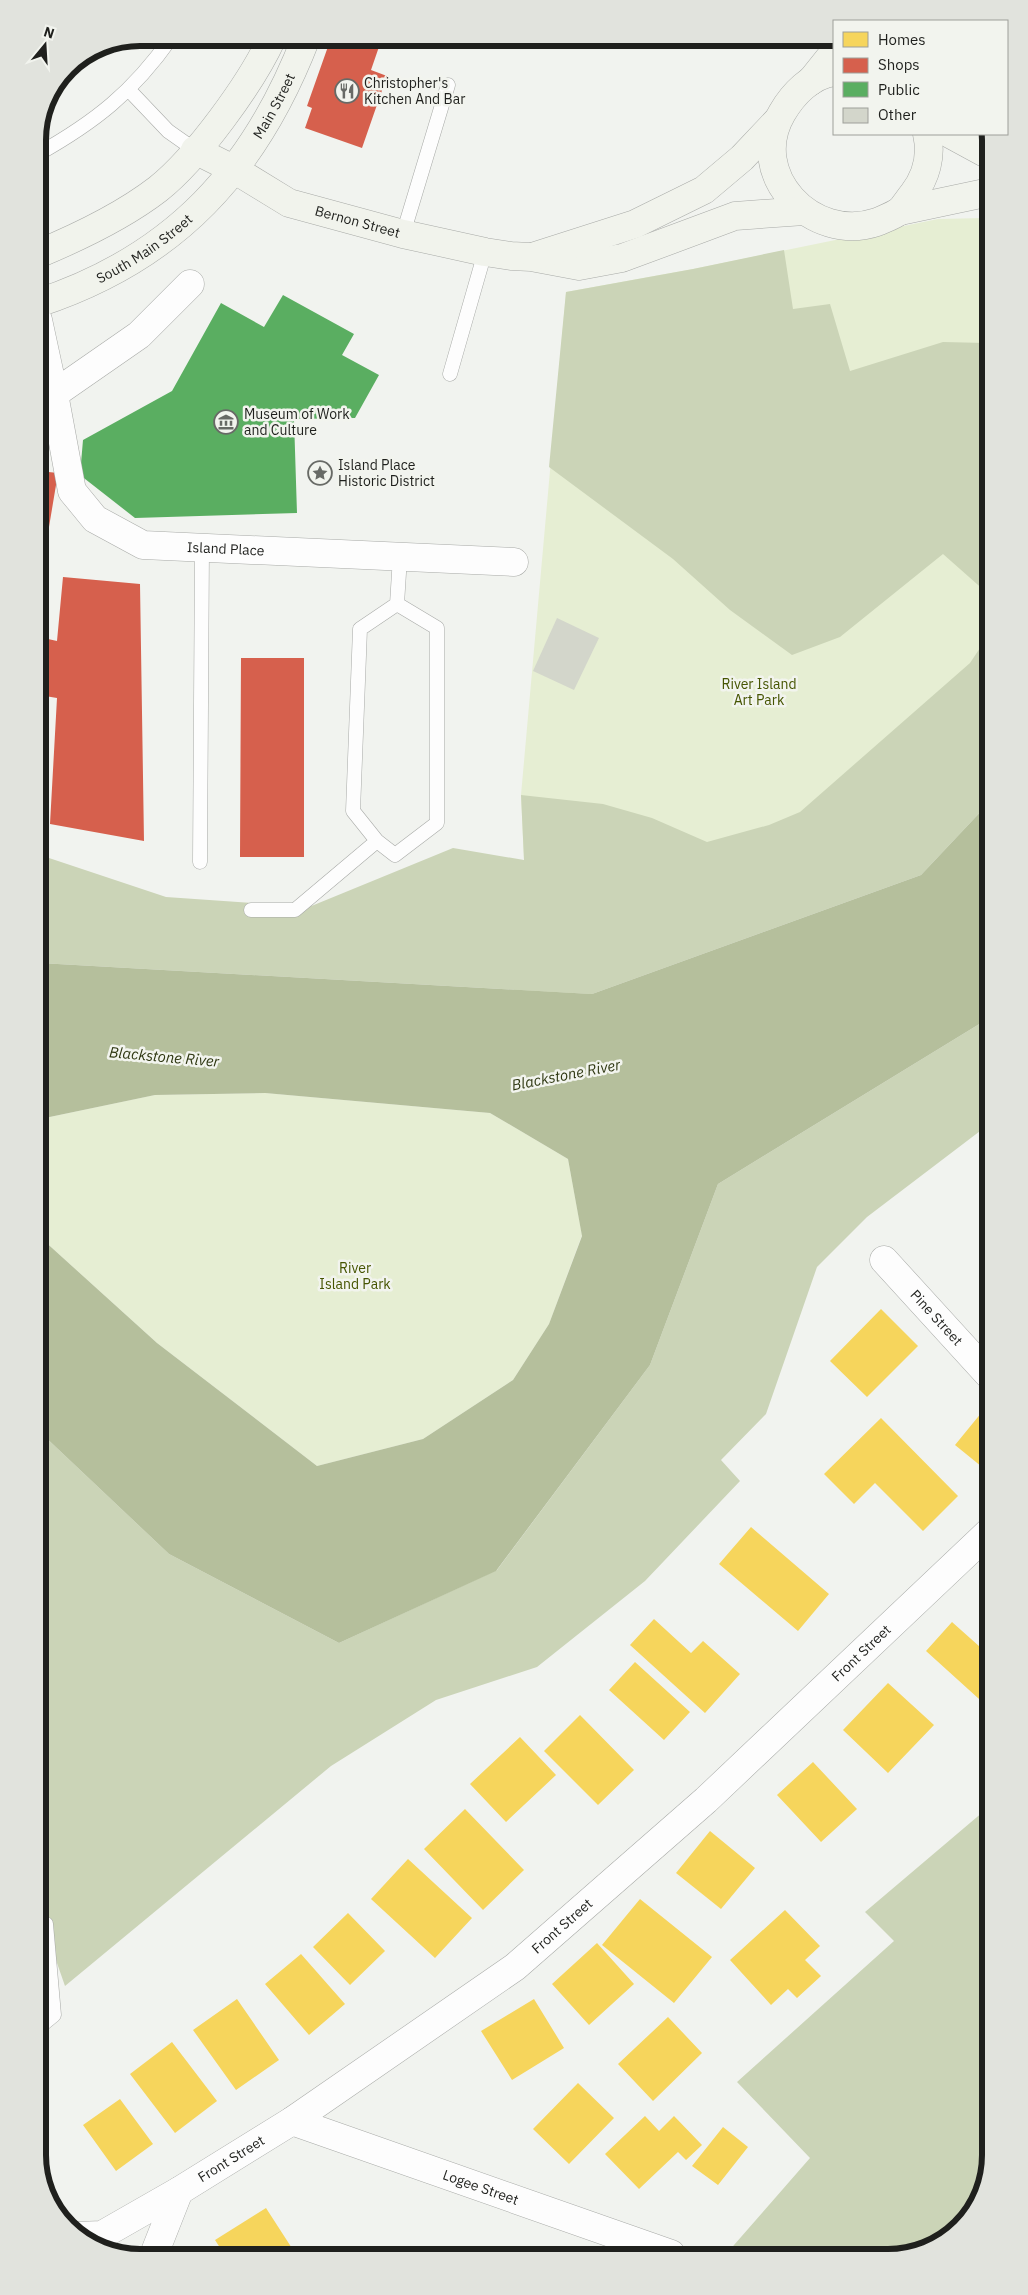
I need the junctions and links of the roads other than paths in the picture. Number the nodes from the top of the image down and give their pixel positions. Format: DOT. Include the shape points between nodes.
graph roads {
  1 [pos="164,46"];
  2 [pos="268,46"];
  3 [pos="302,46"];
  4 [pos="833,51"];
  5 [pos="823,76"];
  6 [pos="448,85"];
  7 [pos="129,90"];
  8 [pos="777,121"];
  9 [pos="927,135"];
  10 [pos="952,135"];
  11 [pos="46,149"];
  12 [pos="196,150"];
  13 [pos="982,150"];
  14 [pos="235,170"];
  15 [pos="982,194"];
  16 [pos="804,211"];
  17 [pos="900,211"];
  18 [pos="403,234"];
  19 [pos="46,250"];
  20 [pos="485,252"];
  21 [pos="532,257"];
  22 [pos="190,284"];
  23 [pos="46,300"];
  24 [pos="450,374"];
  25 [pos="46,397"];
  26 [pos="202,547"];
  27 [pos="400,557"];
  28 [pos="514,562"];
  29 [pos="397,604"];
  30 [pos="377,841"];
  31 [pos="200,862"];
  32 [pos="251,910"];
  33 [pos="884,1260"];
  34 [pos="982,1367"];
  35 [pos="982,1539"];
  36 [pos="46,1924"];
  37 [pos="46,2022"];
  38 [pos="292,2121"];
  39 [pos="178,2191"];
  40 [pos="92,2235"];
  41 [pos="155,2249"];
  42 [pos="657,2249"];
  1 -- 7 [label="lane"];
  2 -- 12 [label="main road" via="253,73"];
  3 -- 14 [label="main road, Main Street" via="280,97"];
  4 -- 5 [label="main road"];
  5 -- 8 [label="main road" via="790,98"];
  6 -- 18 [label="lane"];
  7 -- 11 [label="lane" via="90,123"];
  7 -- 12 [label="lane" via="164,128"];
  8 -- 16 [label="main road" via="772,141 774,162 780,182"];
  8 -- 21 [label="main road, Bernon Street" via="742,158 704,190 635,224"];
  9 -- 17 [label="main road" via="928,164 921,184"];
  10 -- 13 [label="main road"];
  12 -- 14 [label="main road, Bernon Street"];
  12 -- 19 [label="main road" via="151,194 102,224"];
  14 -- 18 [label="main road, Bernon Street" via="289,203"];
  14 -- 23 [label="main road, South Main Street" via="202,206 133,260 94,281"];
  15 -- 17 [label="main road"];
  16 -- 17 [label="main road" via="834,225 850,227 867,225"];
  16 -- 21 [label="main road, Bernon Street" via="735,216 622,258 579,266"];
  18 -- 20 [label="main road, Bernon Street"];
  20 -- 21 [label="main road, Bernon Street"];
  20 -- 24 [label="lane"];
  22 -- 25 [label="street" via="139,334"];
  25 -- 26 [label="street, Island Place" via="72,491 95,519 143,545"];
  26 -- 27 [label="street, Island Place"];
  26 -- 31 [label="lane"];
  27 -- 28 [label="street, Island Place"];
  27 -- 29 [label="lane"];
  29 -- 30 [label="lane" via="360,629 353,811"];
  29 -- 30 [label="lane" via="437,628 437,823 395,854"];
  30 -- 32 [label="lane" via="296,910"];
  33 -- 34 [label="street, Pine Street"];
  35 -- 38 [label="street, Front Street" via="706,1800 516,1967"];
  36 -- 37 [label="lane" via="54,2015"];
  38 -- 39 [label="street, Front Street"];
  38 -- 42 [label="street, Logee Street"];
  39 -- 40 [label="street, Front Street" via="102,2235"];
  39 -- 41 [label="street"];
}
